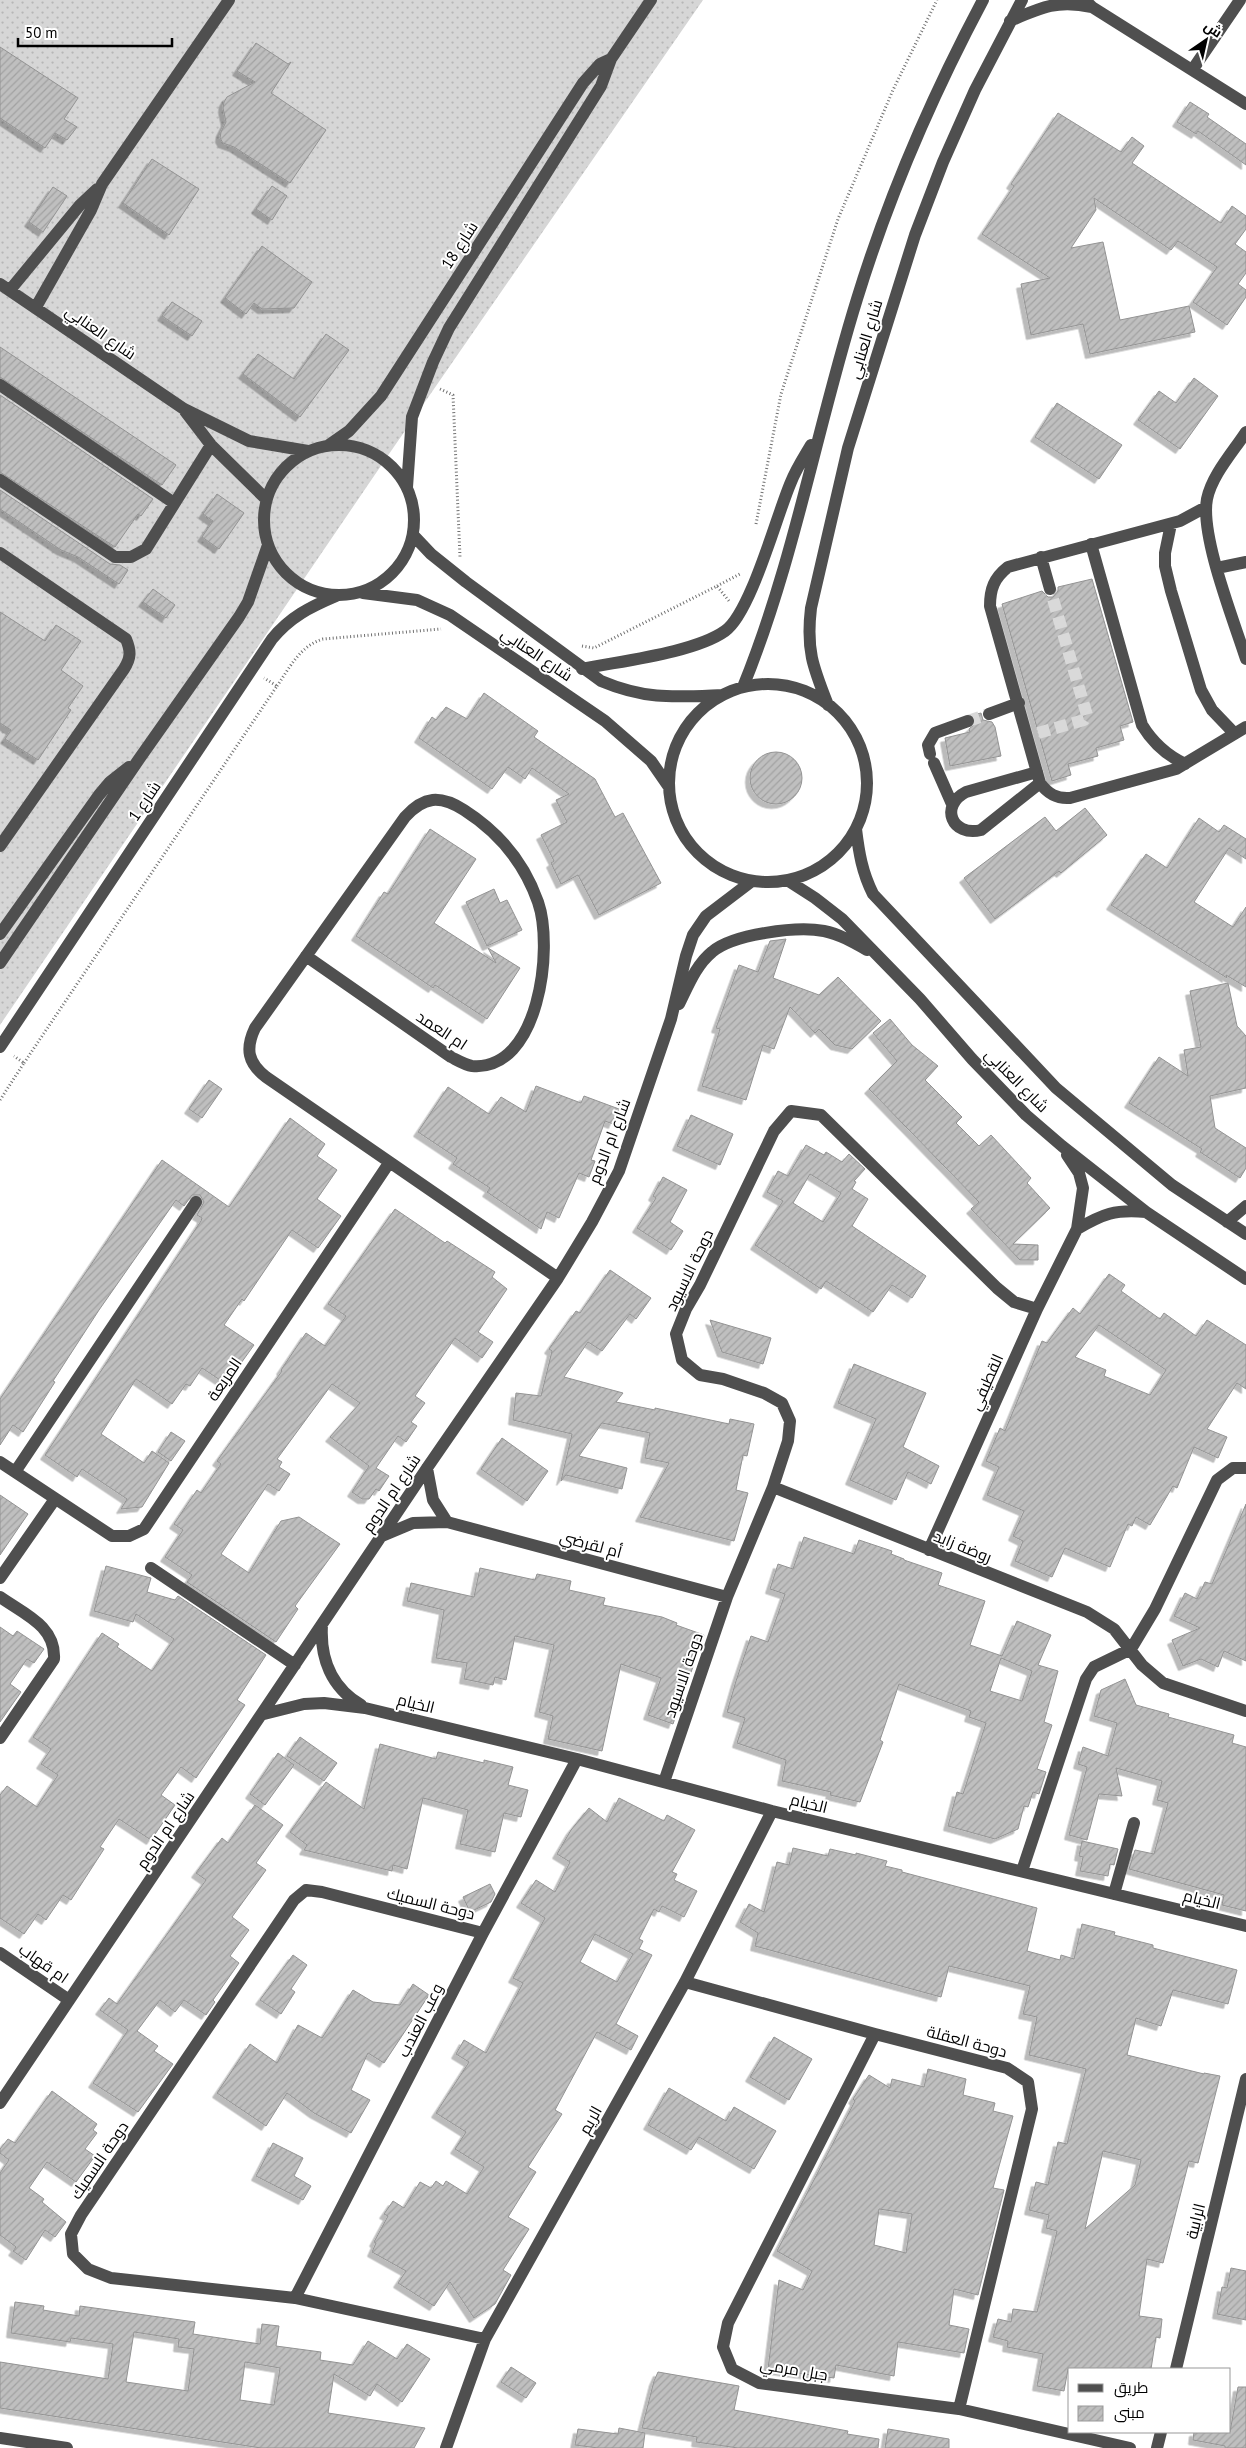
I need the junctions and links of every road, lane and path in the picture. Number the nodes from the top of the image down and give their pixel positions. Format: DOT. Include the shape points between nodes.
graph roads {
  1 [pos="651,0"];
  2 [pos="937,0"];
  3 [pos="983,0"];
  4 [pos="1022,0"];
  5 [pos="1240,0"];
  6 [pos="224,2"];
  7 [pos="1088,4"];
  8 [pos="1010,21"];
  9 [pos="611,59"];
  10 [pos="1193,69"];
  11 [pos="1246,104"];
  12 [pos="102,184"];
  13 [pos="5,287"];
  14 [pos="36,307"];
  15 [pos="0,385"];
  16 [pos="184,409"];
  17 [pos="820,429"];
  18 [pos="1246,432"];
  19 [pos="211,445"];
  20 [pos="329,445"];
  21 [pos="308,451"];
  22 [pos="0,480"];
  23 [pos="407,487"];
  24 [pos="266,499"];
  25 [pos="174,503"];
  26 [pos="1206,507"];
  27 [pos="1171,524"];
  28 [pos="756,528"];
  29 [pos="413,535"];
  30 [pos="1091,544"];
  31 [pos="268,545"];
  32 [pos="0,553"];
  33 [pos="1041,557"];
  34 [pos="1246,562"];
  35 [pos="1217,568"];
  36 [pos="743,572"];
  37 [pos="717,586"];
  38 [pos="1050,589"];
  39 [pos="361,592"];
  40 [pos="336,596"];
  41 [pos="740,614"];
  42 [pos="574,641"];
  43 [pos="1246,659"];
  44 [pos="251,669"];
  45 [pos="582,669"];
  46 [pos="743,687"];
  47 [pos="722,695"];
  48 [pos="1018,703"];
  49 [pos="828,705"];
  50 [pos="989,714"];
  51 [pos="968,721"];
  52 [pos="1240,730"];
  53 [pos="137,762"];
  54 [pos="1185,764"];
  55 [pos="1039,778"];
  56 [pos="668,787"];
  57 [pos="952,804"];
  58 [pos="856,829"];
  59 [pos="0,846"];
  60 [pos="787,880"];
  61 [pos="752,881"];
  62 [pos="0,934"];
  63 [pos="876,955"];
  64 [pos="306,956"];
  65 [pos="0,963"];
  66 [pos="671,1019"];
  67 [pos="4,1049"];
  68 [pos="24,1064"];
  69 [pos="0,1100"];
  70 [pos="1062,1146"];
  71 [pos="388,1163"];
  72 [pos="196,1202"];
  73 [pos="1246,1206"];
  74 [pos="1146,1212"];
  75 [pos="1227,1222"];
  76 [pos="1077,1229"];
  77 [pos="1246,1234"];
  78 [pos="558,1278"];
  79 [pos="1246,1279"];
  80 [pos="1037,1309"];
  81 [pos="0,1462"];
  82 [pos="427,1468"];
  83 [pos="1246,1468"];
  84 [pos="15,1472"];
  85 [pos="773,1487"];
  86 [pos="55,1499"];
  87 [pos="447,1522"];
  88 [pos="381,1537"];
  89 [pos="930,1550"];
  90 [pos="151,1568"];
  91 [pos="0,1578"];
  92 [pos="0,1597"];
  93 [pos="727,1597"];
  94 [pos="322,1625"];
  95 [pos="1131,1649"];
  96 [pos="295,1665"];
  97 [pos="365,1708"];
  98 [pos="1246,1711"];
  99 [pos="264,1714"];
  100 [pos="0,1738"];
  101 [pos="577,1759"];
  102 [pos="664,1782"];
  103 [pos="772,1811"];
  104 [pos="1134,1823"];
  105 [pos="1022,1871"];
  106 [pos="1114,1894"];
  107 [pos="1246,1926"];
  108 [pos="483,1933"];
  109 [pos="0,1953"];
  110 [pos="685,1982"];
  111 [pos="69,2000"];
  112 [pos="875,2034"];
  113 [pos="1246,2079"];
  114 [pos="0,2103"];
  115 [pos="295,2298"];
  116 [pos="485,2339"];
  117 [pos="1176,2368"];
  118 [pos="959,2409"];
  119 [pos="1161,2433"];
  120 [pos="0,2438"];
  121 [pos="67,2448"];
  122 [pos="446,2448"];
  123 [pos="1130,2448"];
  124 [pos="1157,2448"];
  1 -- 9 [label="street, شارع 18"];
  2 -- 28 [label="path" via="893,90 838,219 782,394"];
  3 -- 17 [label="street, شارع العنابي" via="901,172 856,300"];
  4 -- 8 [label="street, شارع العنابي"];
  5 -- 10 [label="street"];
  6 -- 12 [label="street"];
  7 -- 8 [label="street" via="1056,3"];
  7 -- 10 [label="street"];
  8 -- 49 [label="street, شارع العنابي" via="951,144 915,235 848,448 811,608 808,634 810,654"];
  9 -- 20 [label="street, شارع 18" via="600,64 583,83 381,396 349,431"];
  9 -- 23 [label="street, شارع 18" via="601,86 466,299 432,362 412,417"];
  10 -- 11 [label="street"];
  12 -- 13 [label="street"];
  12 -- 14 [label="street" via="91,210"];
  13 -- 14 [label="street, شارع العنابي"];
  14 -- 16 [label="street, شارع العنابي"];
  15 -- 25 [label="street"];
  16 -- 19 [label="street, شارع العنابي"];
  16 -- 21 [label="street, شارع العنابي" via="249,442"];
  17 -- 41 [label="street" via="791,482"];
  17 -- 46 [label="street, شارع العنابي" via="771,611"];
  18 -- 26 [label="street" via="1221,469 1207,497"];
  19 -- 24 [label="street, شارع العنابي"];
  19 -- 25 [label="street"];
  20 -- 21 [label="street"];
  20 -- 23 [label="street" via="352,446 374,454 393,468"];
  21 -- 24 [label="street" via="282,471"];
  22 -- 25 [label="street" via="115,557 132,557 146,549"];
  23 -- 29 [label="street" via="414,511"];
  24 -- 31 [label="street" via="263,515"];
  26 -- 27 [label="street"];
  26 -- 35 [label="street" via="1206,524"];
  27 -- 30 [label="street"];
  27 -- 52 [label="street" via="1165,566 1201,690 1212,710"];
  29 -- 39 [label="street" via="407,555 395,571 379,584"];
  29 -- 45 [label="street, شارع العنابي" via="431,554"];
  30 -- 33 [label="street"];
  30 -- 54 [label="street" via="1142,725 1156,744"];
  31 -- 40 [label="street" via="278,565 294,581 314,591"];
  31 -- 53 [label="street, شارع 1" via="248,602 239,617"];
  32 -- 59 [label="street" via="121,636 130,649 130,659"];
  33 -- 38 [label="street"];
  33 -- 48 [label="street" via="1008,567 999,574 990,595 990,606"];
  34 -- 35 [label="street"];
  35 -- 43 [label="street"];
  36 -- 37 [label="path"];
  37 -- 41 [label="path"];
  37 -- 42 [label="path" via="594,648"];
  39 -- 40 [label="street"];
  39 -- 56 [label="street, شارع العنابي" via="417,600 450,615 605,721 651,761"];
  40 -- 44 [label="street, شارع 1" via="291,618"];
  41 -- 45 [label="street" via="727,630 700,644"];
  44 -- 67 [label="street, شارع 1"];
  44 -- 68 [label="path" via="277,686"];
  45 -- 47 [label="street, شارع العنابي" via="623,691 646,696"];
  46 -- 47 [label="street"];
  46 -- 49 [label="street" via="765,684 788,686 809,693"];
  47 -- 56 [label="street" via="688,724 674,750"];
  48 -- 50 [label="street"];
  48 -- 55 [label="street" via="1033,734"];
  49 -- 58 [label="street" via="857,740 865,762 864,808"];
  51 -- 57 [label="street" via="935,733 928,745"];
  52 -- 54 [label="street"];
  53 -- 62 [label="street, شارع 1" via="110,782 99,795"];
  53 -- 65 [label="street, شارع 1"];
  54 -- 55 [label="street" via="1167,772 1070,798 1050,794"];
  55 -- 57 [label="street" via="966,792"];
  55 -- 57 [label="street" via="981,830 962,830 951,814"];
  56 -- 61 [label="street" via="680,830 694,848 717,867"];
  58 -- 60 [label="street" via="838,853 815,870"];
  58 -- 75 [label="street, شارع العنابي" via="859,860 873,894 916,942 1068,1100 1172,1184"];
  60 -- 61 [label="street"];
  60 -- 63 [label="street, شارع العنابي" via="842,919"];
  61 -- 66 [label="street, شارع ام الدوم" via="706,916 693,935"];
  63 -- 66 [label="street" via="840,936 817,930 753,935 732,940 704,960"];
  63 -- 70 [label="street, شارع العنابي" via="1026,1115"];
  64 -- 64 [label="street, ام العمد" via="405,817 415,806 428,800 443,800 456,806 484,823 508,846 530,881 539,904 545,936 544,969 536,1007 522,1034 511,1053 493,1064 471,1066 451,1057"];
  64 -- 71 [label="street, ام العمد" via="255,1028 249,1040 248,1055 255,1068 266,1077"];
  66 -- 78 [label="street, شارع ام الدوم" via="618,1171"];
  67 -- 68 [label="path"];
  68 -- 69 [label="path"];
  70 -- 74 [label="street, شارع العنابي"];
  70 -- 76 [label="street, القطيفي" via="1079,1173 1083,1188"];
  71 -- 78 [label="street, ام العمد"];
  71 -- 86 [label="street, المربعة" via="144,1528 129,1536 112,1536"];
  72 -- 84 [label="street"];
  73 -- 75 [label="street"];
  74 -- 76 [label="street" via="1126,1210 1103,1214"];
  74 -- 79 [label="street, شارع العنابي"];
  75 -- 77 [label="street, شارع العنابي"];
  76 -- 80 [label="street, القطيفي"];
  78 -- 82 [label="street, شارع ام الدوم"];
  80 -- 85 [label="street, دوحة الاسيود" via="1014,1302 998,1288 821,1115 791,1110 774,1131 676,1334 682,1360 700,1375 756,1390 782,1403 790,1421 788,1441"];
  80 -- 89 [label="street, القطيفي"];
  81 -- 84 [label="street, المربعة"];
  82 -- 87 [label="street" via="433,1500"];
  82 -- 88 [label="street, شارع ام الدوم"];
  83 -- 95 [label="street" via="1233,1468 1217,1480 1156,1608"];
  84 -- 86 [label="street, المربعة"];
  85 -- 89 [label="street, روضة زايد"];
  85 -- 93 [label="street, دوحة الاسيود"];
  86 -- 91 [label="street"];
  87 -- 88 [label="street, أم لقرضي" via="413,1523"];
  87 -- 93 [label="street, أم لقرضي"];
  88 -- 94 [label="street, شارع ام الدوم"];
  89 -- 95 [label="street, روضة زايد" via="1087,1612 1114,1629"];
  90 -- 96 [label="street"];
  92 -- 100 [label="street" via="50,1633 55,1646 54,1659"];
  93 -- 102 [label="street, دوحة الاسيود"];
  94 -- 96 [label="street, شارع ام الدوم"];
  94 -- 97 [label="street, الخيام" via="323,1653 330,1673 342,1690"];
  95 -- 98 [label="street, روضة زايد" via="1142,1666 1163,1683"];
  95 -- 105 [label="street" via="1094,1667 1086,1678"];
  96 -- 99 [label="street, شارع ام الدوم"];
  97 -- 99 [label="street, الخيام" via="304,1704"];
  97 -- 101 [label="street, الخيام"];
  99 -- 111 [label="street, شارع ام الدوم"];
  101 -- 102 [label="street, الخيام"];
  101 -- 108 [label="street, وعب العندب"];
  102 -- 103 [label="street, الخيام"];
  103 -- 105 [label="street, الخيام"];
  103 -- 110 [label="street, الريم"];
  104 -- 106 [label="street"];
  105 -- 106 [label="street, الخيام"];
  106 -- 107 [label="street, الخيام"];
  108 -- 115 [label="street, وعب العندب"];
  108 -- 115 [label="street, دوحة السميك" via="306,1890 294,1900 81,2215 72,2234 73,2254 88,2269 112,2278"];
  109 -- 111 [label="street, ام قهاب"];
  110 -- 112 [label="street, دوحة العقلة"];
  110 -- 116 [label="street, الريم"];
  111 -- 114 [label="street, شارع ام الدوم"];
  112 -- 118 [label="street, دوحة العقلة" via="1007,2068 1028,2082 1032,2109"];
  112 -- 118 [label="street, جبل مرمي" via="728,2323 723,2347 732,2369 759,2383"];
  113 -- 117 [label="street, الرابية"];
  115 -- 116 [label="street, دوحة السميك"];
  116 -- 122 [label="street, الريم"];
  118 -- 123 [label="street, جبل مرمي"];
  119 -- 124 [label="street"];
  120 -- 121 [label="street"];
}
